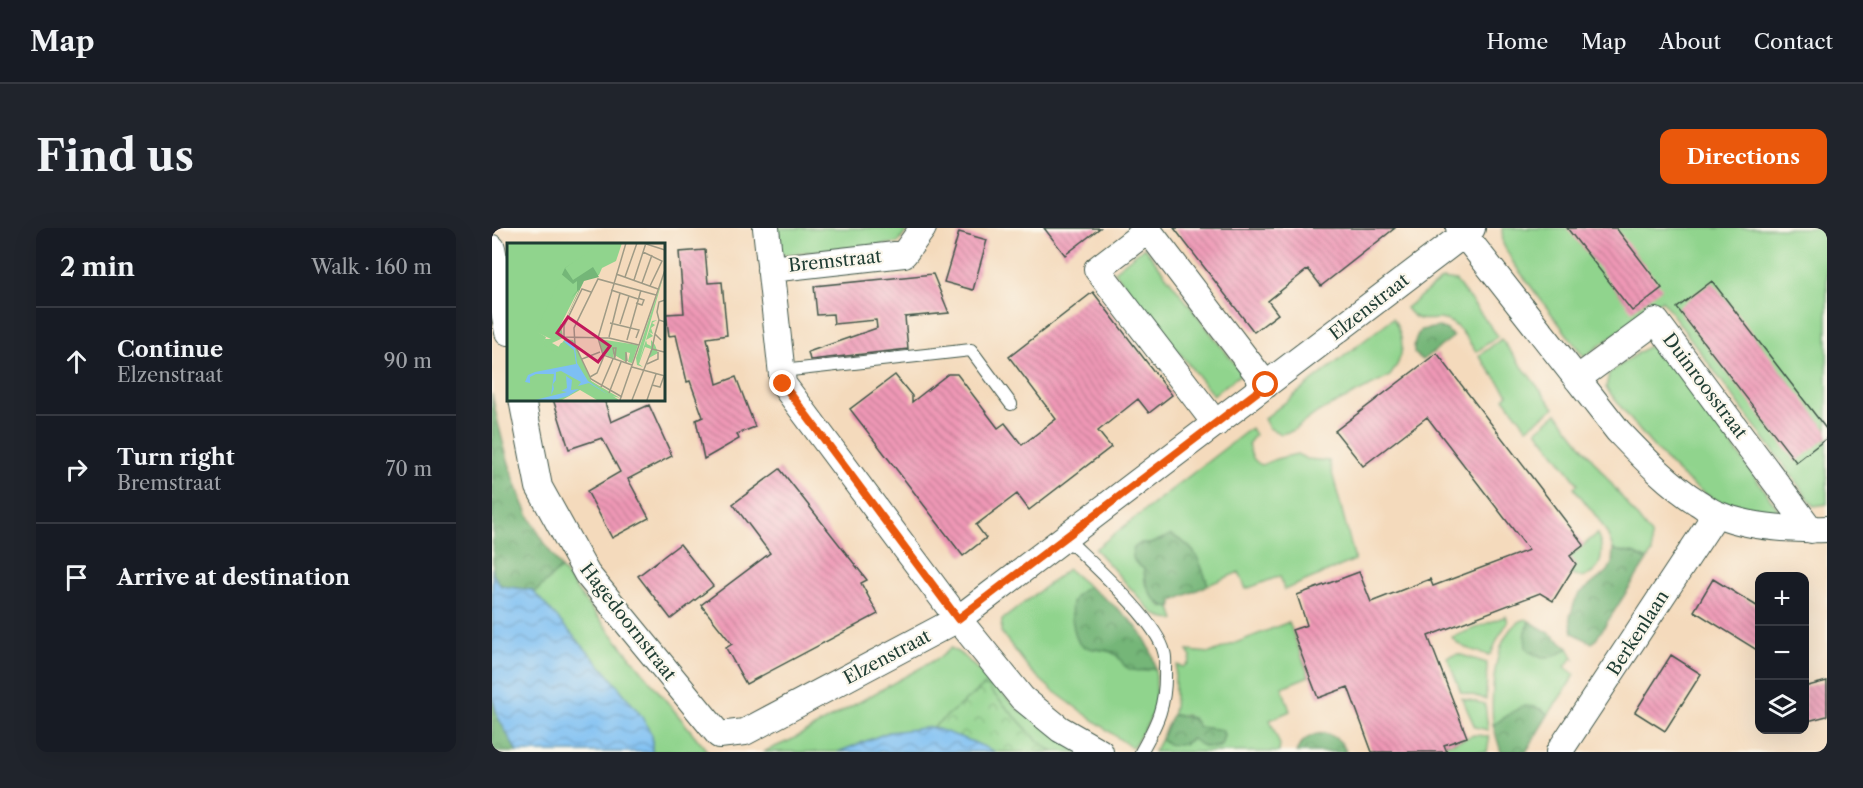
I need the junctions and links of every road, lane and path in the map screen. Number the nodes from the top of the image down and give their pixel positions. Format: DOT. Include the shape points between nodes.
graph roads {
  1 [pos="766,228"];
  2 [pos="923,228"];
  3 [pos="1465,230"];
  4 [pos="492,248"];
  5 [pos="770,269"];
  6 [pos="507,327"];
  7 [pos="782,371"];
  8 [pos="1577,379"];
  9 [pos="1266,385"];
  10 [pos="522,400"];
  11 [pos="1011,404"];
  12 [pos="1216,424"];
  13 [pos="1716,514"];
  14 [pos="1819,529"];
  15 [pos="1066,538"];
  16 [pos="958,619"];
  17 [pos="719,735"];
  18 [pos="1100,752"];
  19 [pos="1142,752"];
  20 [pos="1559,752"];
  1 -- 5 [label="street, Bremstraat"];
  2 -- 5 [label="street, Bremstraat" via="904,254"];
  3 -- 8 [label="street, Duinroosstraat"];
  3 -- 9 [label="street, Elzenstraat"];
  4 -- 6 [label="street"];
  5 -- 7 [label="street, Bremstraat"];
  7 -- 11 [label="lane" via="971,350"];
  7 -- 16 [label="street, Bremstraat" via="783,384"];
  8 -- 13 [label="street, Duinroosstraat" via="1644,459 1678,490"];
  8 -- 14 [label="street, Duinroosstraat" via="1656,321"];
  9 -- 12 [label="street, Elzenstraat"];
  9 -- 12 [label="street" via="1148,230 1097,269"];
  10 -- 17 [label="street, Hagedoornstraat" via="539,487 587,574"];
  12 -- 15 [label="street, Elzenstraat"];
  13 -- 14 [label="street, Duinroosstraat" via="1752,524"];
  13 -- 20 [label="street, Berkenlaan"];
  15 -- 16 [label="street, Elzenstraat"];
  15 -- 19 [label="lane" via="1146,621 1164,651 1166,692"];
  16 -- 17 [label="street, Elzenstraat" via="745,732"];
  16 -- 18 [label="street, Bremstraat" via="1022,698 1060,729"];
}
